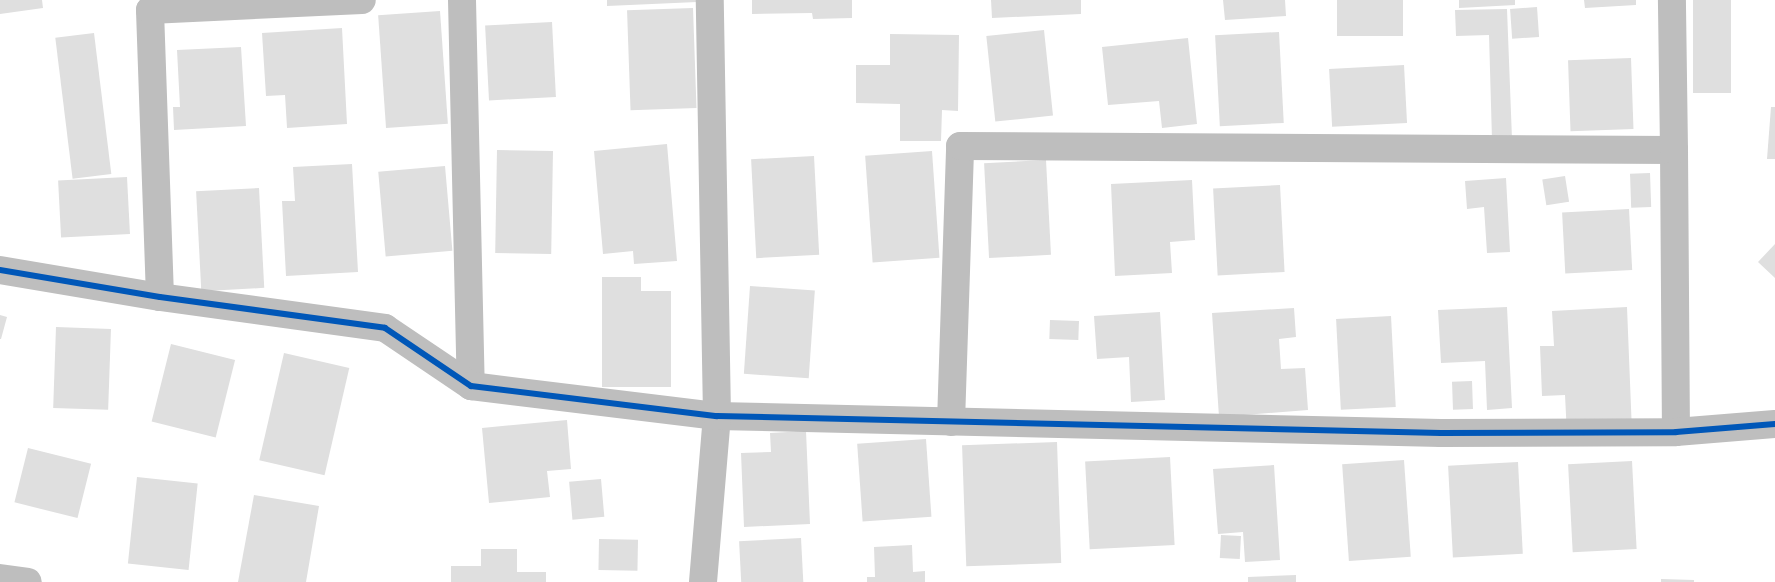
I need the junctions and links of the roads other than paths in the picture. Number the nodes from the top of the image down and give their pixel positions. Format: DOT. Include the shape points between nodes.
graph roads {
  1 [pos="362,0"];
  2 [pos="462,0"];
  3 [pos="710,0"];
  4 [pos="1672,0"];
  5 [pos="1674,150"];
  6 [pos="0,270"];
  7 [pos="160,297"];
  8 [pos="471,386"];
  9 [pos="717,416"];
  10 [pos="951,422"];
  11 [pos="1775,424"];
  12 [pos="1676,432"];
  13 [pos="0,578"];
  14 [pos="28,582"];
  15 [pos="702,582"];
  1 -- 7 [label="street" via="150,10"];
  2 -- 8 [label="street"];
  3 -- 9 [label="street"];
  4 -- 5 [label="street"];
  5 -- 10 [label="street" via="960,146"];
  5 -- 12 [label="street"];
  6 -- 7 [label="street"];
  7 -- 8 [label="street" via="385,328"];
  8 -- 9 [label="street"];
  9 -- 10 [label="street"];
  9 -- 15 [label="street"];
  10 -- 12 [label="street" via="1441,434"];
  11 -- 12 [label="street"];
  13 -- 14 [label="street"];
}
